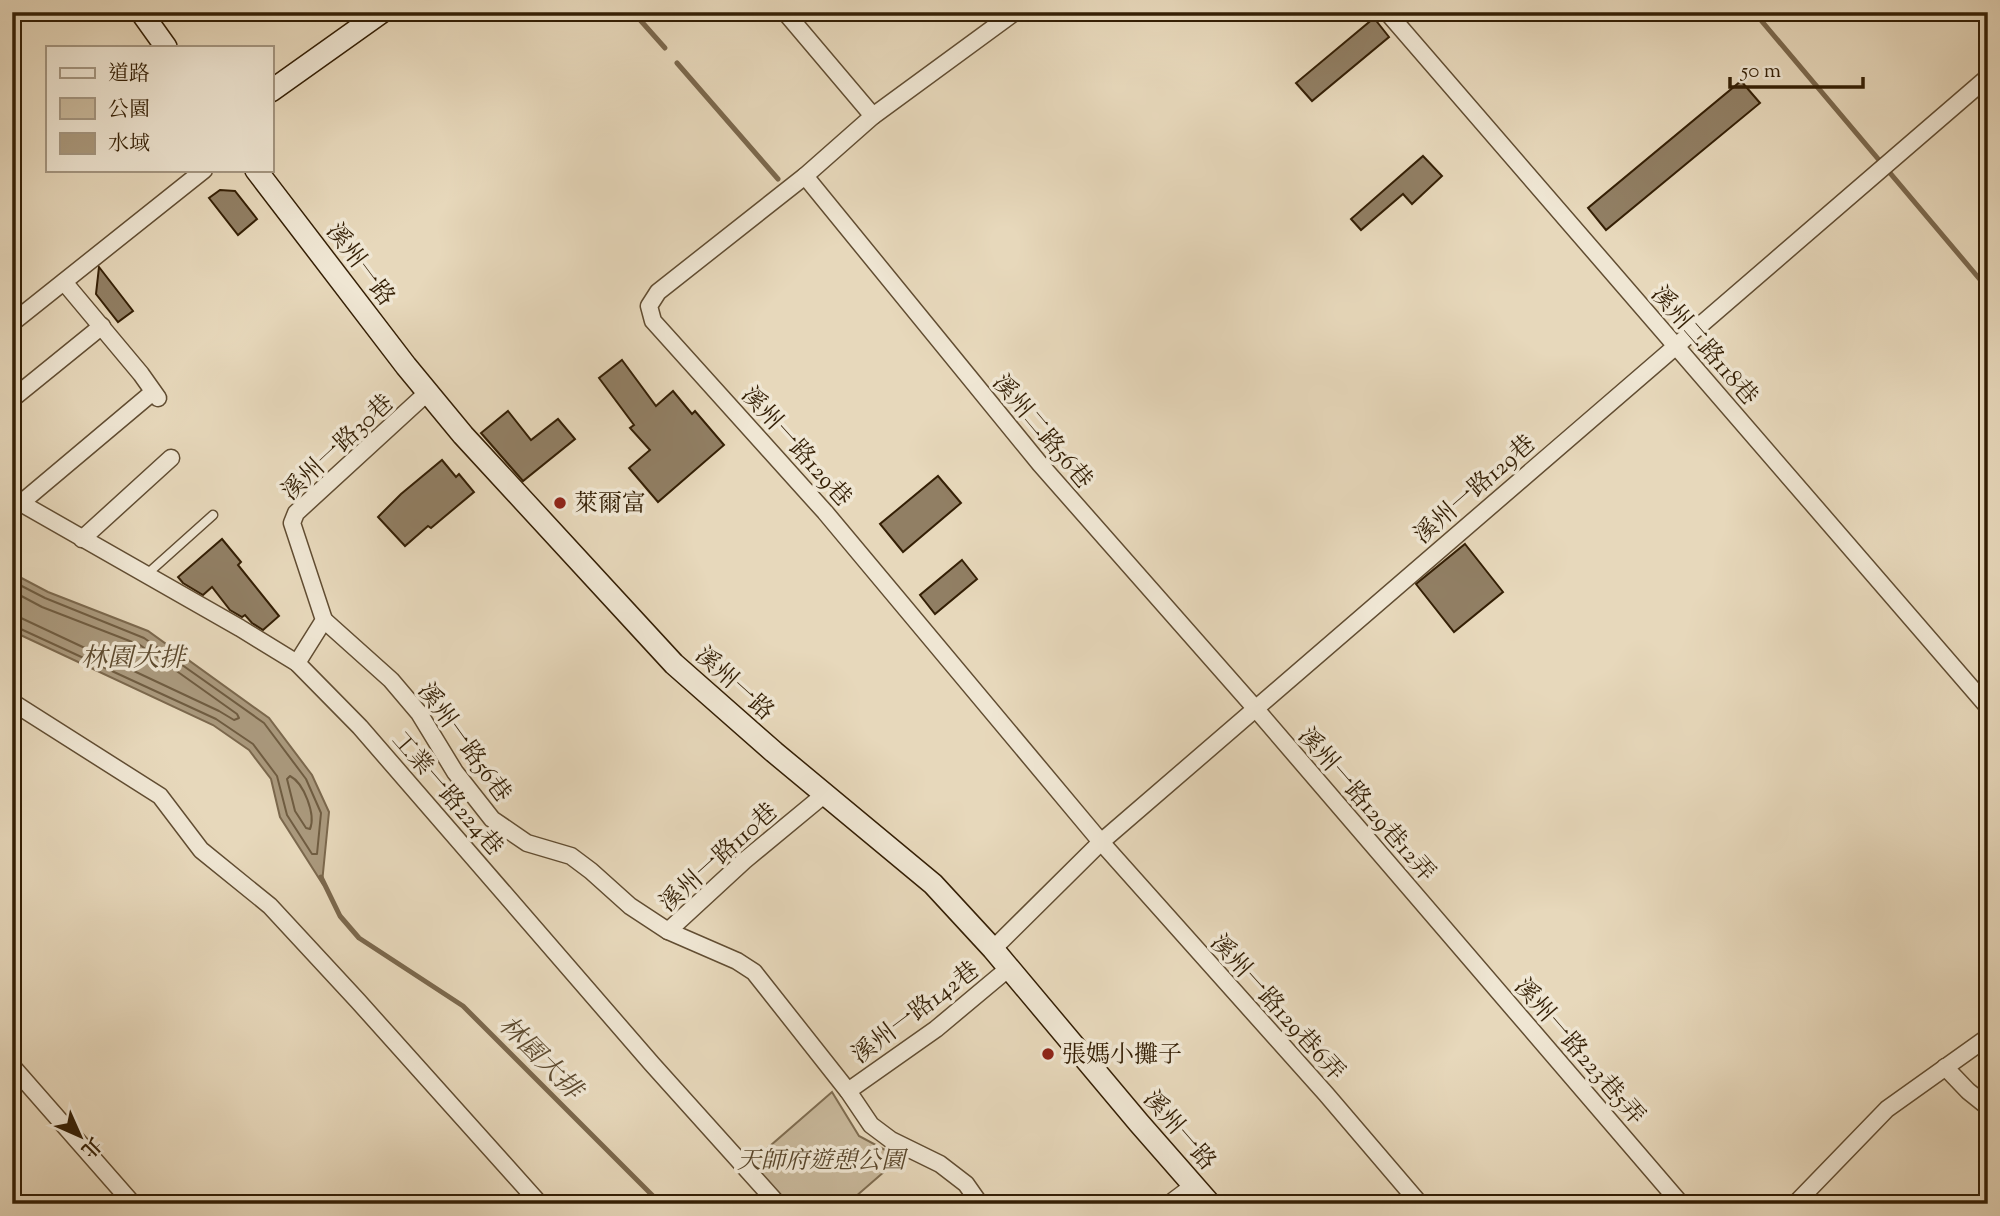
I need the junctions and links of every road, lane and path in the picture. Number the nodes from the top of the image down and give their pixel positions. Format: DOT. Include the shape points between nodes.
graph roads {
  1 [pos="141,12"];
  2 [pos="1015,12"];
  3 [pos="1387,12"];
  4 [pos="375,14"];
  5 [pos="795,15"];
  6 [pos="165,46"];
  7 [pos="1988,76"];
  8 [pos="273,90"];
  9 [pos="873,116"];
  10 [pos="202,172"];
  11 [pos="258,172"];
  12 [pos="805,176"];
  13 [pos="64,282"];
  14 [pos="12,323"];
  15 [pos="102,326"];
  16 [pos="1675,346"];
  17 [pos="428,393"];
  18 [pos="12,399"];
  19 [pos="171,458"];
  20 [pos="17,500"];
  21 [pos="213,514"];
  22 [pos="82,539"];
  23 [pos="146,575"];
  24 [pos="324,620"];
  25 [pos="371,662"];
  26 [pos="298,663"];
  27 [pos="12,702"];
  28 [pos="1988,707"];
  29 [pos="1255,708"];
  30 [pos="825,794"];
  31 [pos="1101,842"];
  32 [pos="1444,929"];
  33 [pos="668,930"];
  34 [pos="993,949"];
  35 [pos="1009,968"];
  36 [pos="1988,1037"];
  37 [pos="12,1066"];
  38 [pos="1945,1067"];
  39 [pos="848,1091"];
  40 [pos="1988,1107"];
  41 [pos="1193,1186"];
  42 [pos="133,1204"];
  43 [pos="540,1204"];
  44 [pos="778,1204"];
  45 [pos="979,1204"];
  46 [pos="1169,1204"];
  47 [pos="1210,1204"];
  48 [pos="1420,1204"];
  49 [pos="1681,1204"];
  50 [pos="1795,1204"];
  1 -- 6 [label="street"];
  2 -- 9 [label="street, 溪州一路129巷"];
  3 -- 16 [label="street, 溪州二路118巷"];
  4 -- 8 [label="street"];
  5 -- 9 [label="street"];
  7 -- 16 [label="street, 溪州一路129巷"];
  9 -- 12 [label="street, 溪州一路129巷"];
  10 -- 13 [label="street"];
  11 -- 17 [label="street, 溪州一路"];
  12 -- 29 [label="street, 溪州二路56巷" via="1040,464"];
  12 -- 31 [label="street, 溪州一路129巷" via="658,292 649,306 653,321 825,512"];
  13 -- 14 [label="street"];
  13 -- 15 [label="street"];
  15 -- 18 [label="street"];
  15 -- 20 [label="street" via="156,396"];
  16 -- 28 [label="street, 溪州二路118巷"];
  16 -- 29 [label="street, 溪州一路129巷"];
  17 -- 24 [label="street, 溪州一路30巷" via="296,513 292,523"];
  17 -- 30 [label="street, 溪州一路" via="674,664"];
  19 -- 22 [label="street"];
  20 -- 22 [label="street, 工業一路224巷"];
  21 -- 23 [label="lane"];
  22 -- 23 [label="street, 工業一路224巷"];
  23 -- 26 [label="street, 工業一路224巷"];
  24 -- 25 [label="street, 溪州一路30巷"];
  24 -- 26 [label="street"];
  25 -- 33 [label="street, 溪州一路56巷" via="419,713 455,772 492,819 527,843 572,856 629,906"];
  26 -- 44 [label="street, 工業一路224巷" via="360,727"];
  27 -- 43 [label="street" via="160,796 201,850 270,906"];
  29 -- 31 [label="street, 溪州一路129巷"];
  29 -- 32 [label="street, 溪州一路129巷12弄"];
  30 -- 33 [label="street, 溪州一路110巷"];
  30 -- 34 [label="street, 溪州一路" via="933,884"];
  31 -- 34 [label="street, 溪州一路129巷"];
  31 -- 48 [label="street, 溪州一路129巷6弄"];
  32 -- 49 [label="street, 溪州一路223巷5弄"];
  33 -- 39 [label="street, 溪州一路110巷" via="754,972"];
  34 -- 35 [label="street, 溪州一路"];
  35 -- 39 [label="street, 溪州一路142巷"];
  35 -- 41 [label="street, 溪州一路"];
  36 -- 38 [label="street"];
  37 -- 42 [label="street"];
  38 -- 40 [label="street"];
  38 -- 50 [label="street" via="1887,1109"];
  39 -- 45 [label="street, 溪州一路110巷" via="871,1125 940,1164 966,1184"];
  41 -- 46 [label="street"];
  41 -- 47 [label="street, 溪州一路"];
}
